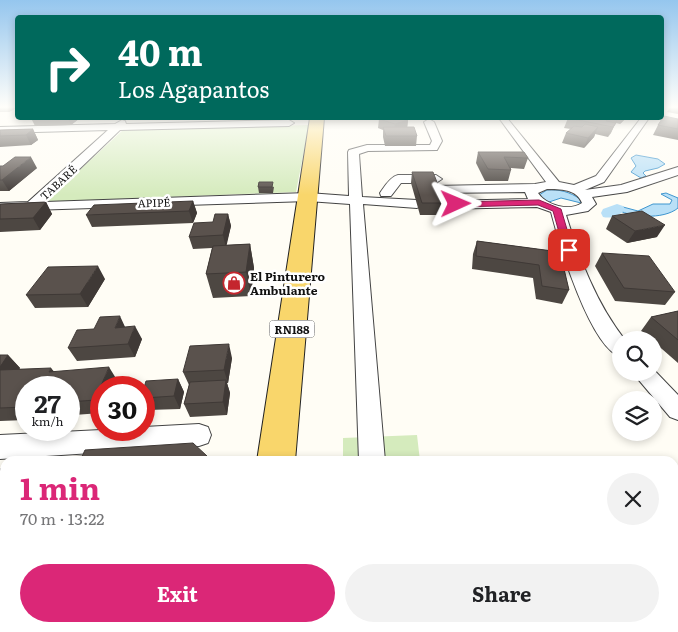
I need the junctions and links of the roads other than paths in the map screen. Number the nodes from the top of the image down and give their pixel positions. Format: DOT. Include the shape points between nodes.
graph roads {
  1 [pos="108,136"];
  2 [pos="315,136"];
  3 [pos="435,136"];
  4 [pos="517,136"];
  5 [pos="632,136"];
  6 [pos="678,171"];
  7 [pos="678,180"];
  8 [pos="555,185"];
  9 [pos="535,188"];
  10 [pos="458,189"];
  11 [pos="434,190"];
  12 [pos="386,193"];
  13 [pos="582,195"];
  14 [pos="308,197"];
  15 [pos="356,200"];
  16 [pos="539,203"];
  17 [pos="439,205"];
  18 [pos="32,206"];
  19 [pos="0,207"];
  20 [pos="557,209"];
  21 [pos="612,338"];
  22 [pos="651,381"];
  23 [pos="678,410"];
  24 [pos="199,435"];
  25 [pos="0,447"];
  26 [pos="277,456"];
  27 [pos="372,456"];
  1 -- 18 [label="street, TABARÉ"];
  2 -- 14 [label="main road, RN188"];
  3 -- 15 [label="street" via="437,142 430,148 367,148 353,152"];
  4 -- 8 [label="street"];
  5 -- 13 [label="street" via="600,179"];
  6 -- 13 [label="street" via="623,190"];
  7 -- 13 [label="street" via="637,195"];
  8 -- 9 [label="street"];
  8 -- 13 [label="street"];
  9 -- 10 [label="street"];
  9 -- 16 [label="street" via="532,196"];
  10 -- 11 [label="street"];
  10 -- 12 [label="street" via="448,179 398,179"];
  12 -- 15 [label="street"];
  12 -- 15 [label="street, APIPÉ" via="415,198"];
  13 -- 20 [label="street" via="589,204 581,210"];
  14 -- 15 [label="street, APIPÉ"];
  14 -- 18 [label="street, APIPÉ"];
  14 -- 26 [label="main road, RN188"];
  15 -- 27 [label="street"];
  16 -- 17 [label="street"];
  16 -- 20 [label="street"];
  18 -- 19 [label="street, APIPÉ"];
  20 -- 21 [label="street" via="580,283"];
  22 -- 23 [label="street"];
  24 -- 25 [label="street"];
}
